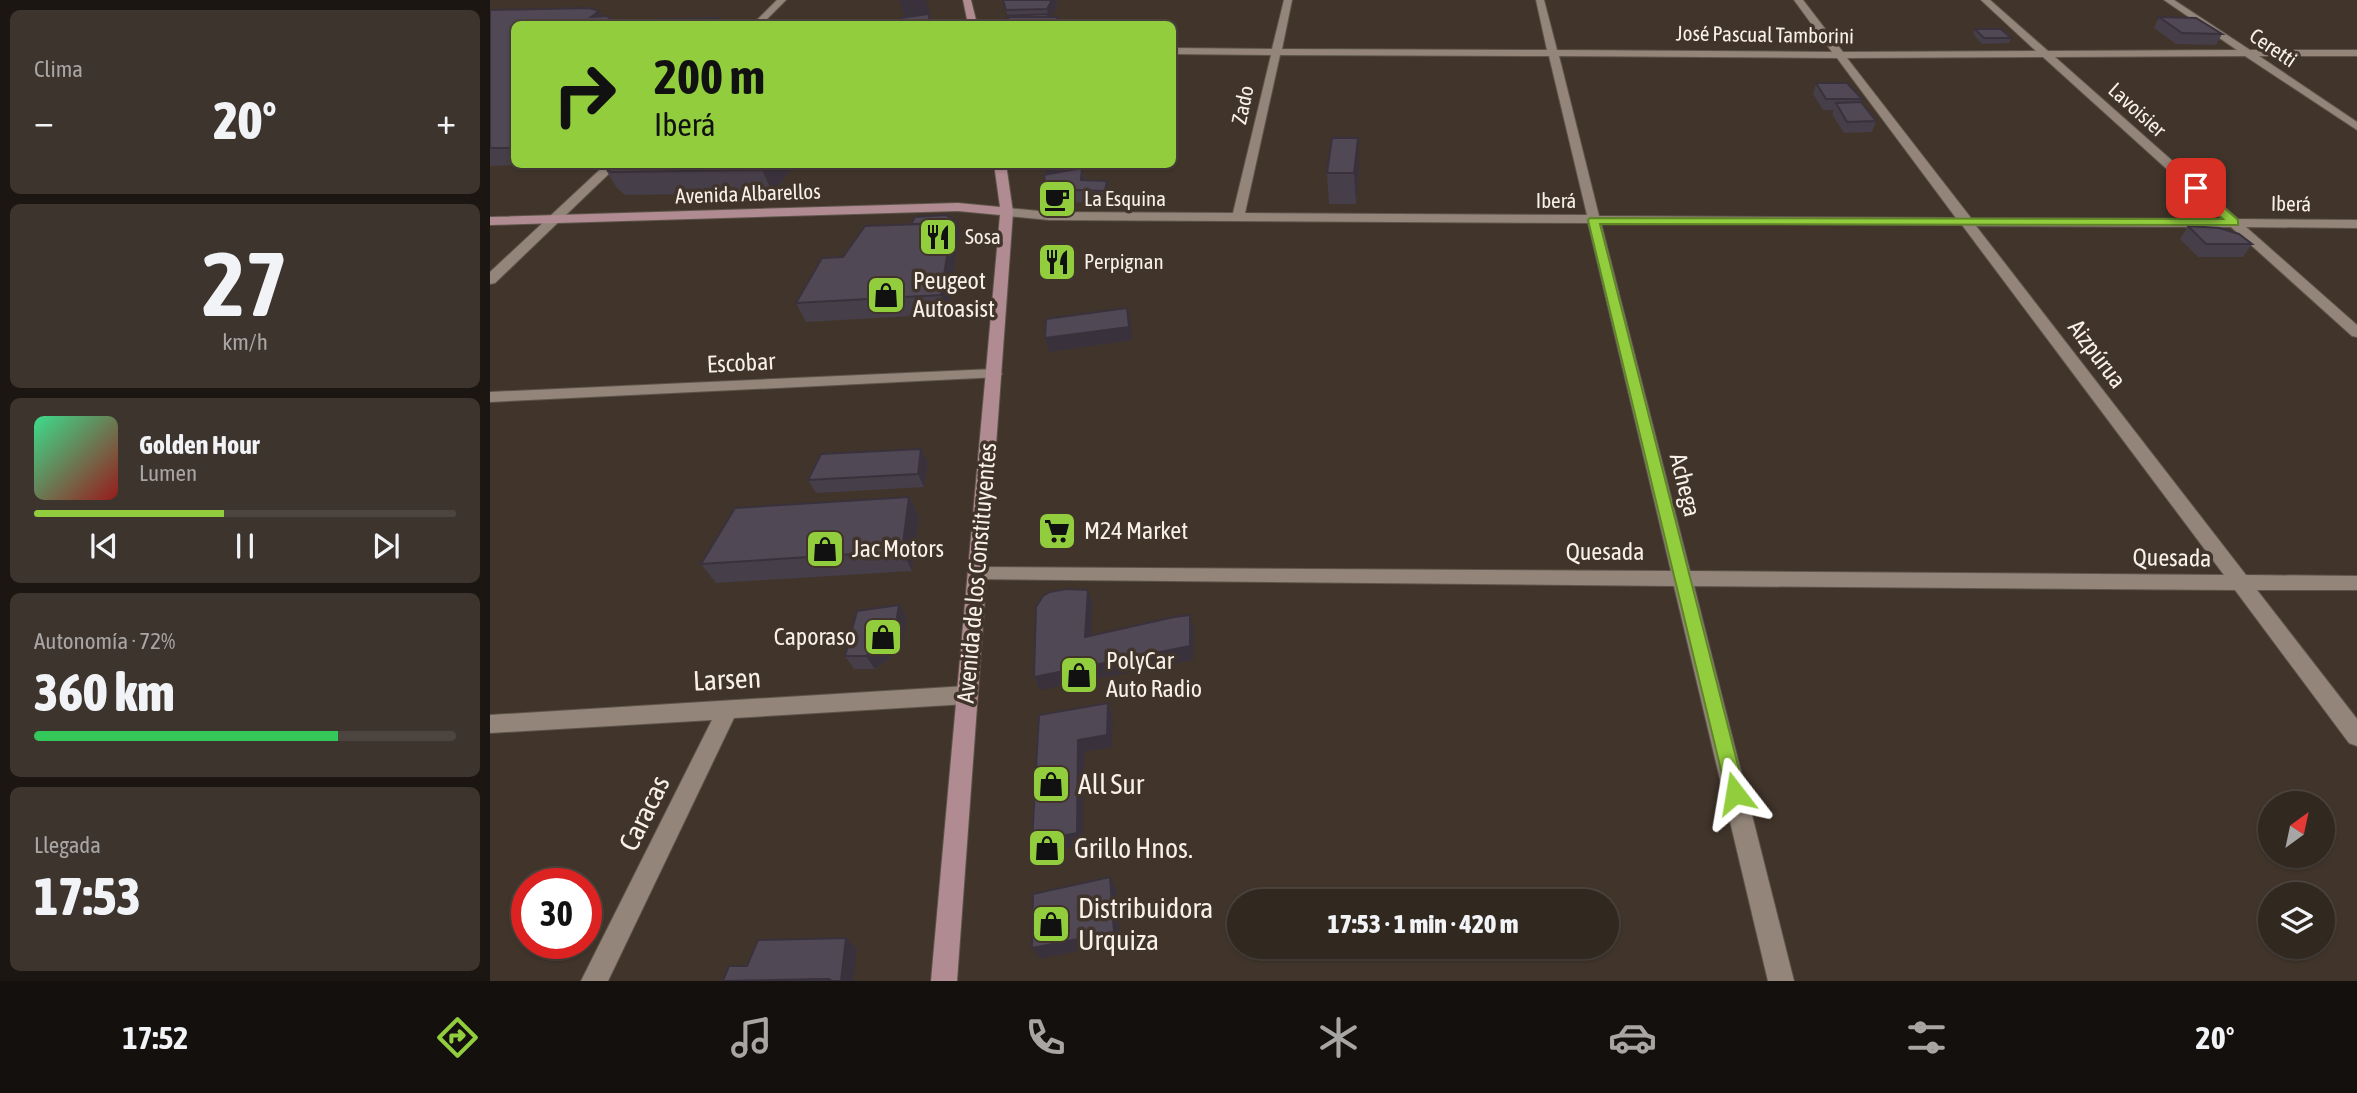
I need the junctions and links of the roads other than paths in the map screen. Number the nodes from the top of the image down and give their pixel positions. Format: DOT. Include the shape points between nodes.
graph roads {
  1 [pos="782,0"];
  2 [pos="967,0"];
  3 [pos="1288,0"];
  4 [pos="1539,0"];
  5 [pos="1798,0"];
  6 [pos="1986,0"];
  7 [pos="2168,0"];
  8 [pos="760,21"];
  9 [pos="972,21"];
  10 [pos="1176,51"];
  11 [pos="1275,51"];
  12 [pos="1553,52"];
  13 [pos="2044,52"];
  14 [pos="2247,53"];
  15 [pos="2357,53"];
  16 [pos="1839,55"];
  17 [pos="2357,127"];
  18 [pos="609,168"];
  19 [pos="1001,168"];
  20 [pos="1007,212"];
  21 [pos="1238,218"];
  22 [pos="554,219"];
  23 [pos="1594,220"];
  24 [pos="490,221"];
  25 [pos="1969,222"];
  26 [pos="2234,222"];
  27 [pos="2357,224"];
  28 [pos="490,279"];
  29 [pos="2357,333"];
  30 [pos="994,374"];
  31 [pos="490,397"];
  32 [pos="978,574"];
  33 [pos="1682,577"];
  34 [pos="2241,583"];
  35 [pos="2357,583"];
  36 [pos="967,695"];
  37 [pos="728,709"];
  38 [pos="490,724"];
  39 [pos="2357,736"];
  40 [pos="594,981"];
  41 [pos="944,981"];
  42 [pos="1781,981"];
  1 -- 8 [label="street"];
  2 -- 9 [label="main road"];
  3 -- 11 [label="street, Zado"];
  4 -- 12 [label="street, Achega"];
  5 -- 16 [label="street, Aizpúrua"];
  6 -- 13 [label="street, Lavoisier"];
  7 -- 14 [label="street, Ceretti"];
  10 -- 11 [label="street, José Pascual Tamborini"];
  11 -- 12 [label="street, José Pascual Tamborini"];
  11 -- 21 [label="street, Zado"];
  12 -- 16 [label="street, José Pascual Tamborini"];
  12 -- 23 [label="street, Achega"];
  13 -- 14 [label="street, José Pascual Tamborini"];
  13 -- 16 [label="street, José Pascual Tamborini"];
  13 -- 26 [label="street, Lavoisier"];
  14 -- 15 [label="street, José Pascual Tamborini"];
  14 -- 17 [label="street, Ceretti"];
  16 -- 25 [label="street, Aizpúrua"];
  18 -- 22 [label="street"];
  19 -- 20 [label="main road, Avenida de los Constituyentes"];
  20 -- 21 [label="street, Iberá"];
  20 -- 22 [label="main road, Avenida Albarellos" via="958,207"];
  20 -- 30 [label="main road, Avenida de los Constituyentes"];
  21 -- 23 [label="street, Iberá"];
  22 -- 24 [label="main road, Avenida Albarellos"];
  22 -- 28 [label="street"];
  23 -- 25 [label="street, Iberá"];
  23 -- 33 [label="street, Achega"];
  25 -- 26 [label="street, Iberá"];
  25 -- 34 [label="street, Aizpúrua"];
  26 -- 27 [label="street, Iberá"];
  26 -- 29 [label="street, Lavoisier"];
  30 -- 31 [label="street, Escobar"];
  30 -- 32 [label="main road, Avenida de los Constituyentes"];
  32 -- 33 [label="street, Quesada"];
  32 -- 36 [label="main road, Avenida de los Constituyentes"];
  33 -- 34 [label="street, Quesada"];
  33 -- 42 [label="street, Achega"];
  34 -- 35 [label="street, Quesada"];
  34 -- 39 [label="street, Aizpúrua"];
  36 -- 37 [label="street, Larsen"];
  36 -- 41 [label="main road, Avenida de los Constituyentes"];
  37 -- 38 [label="street, Larsen"];
  37 -- 40 [label="street, Caracas"];
}
